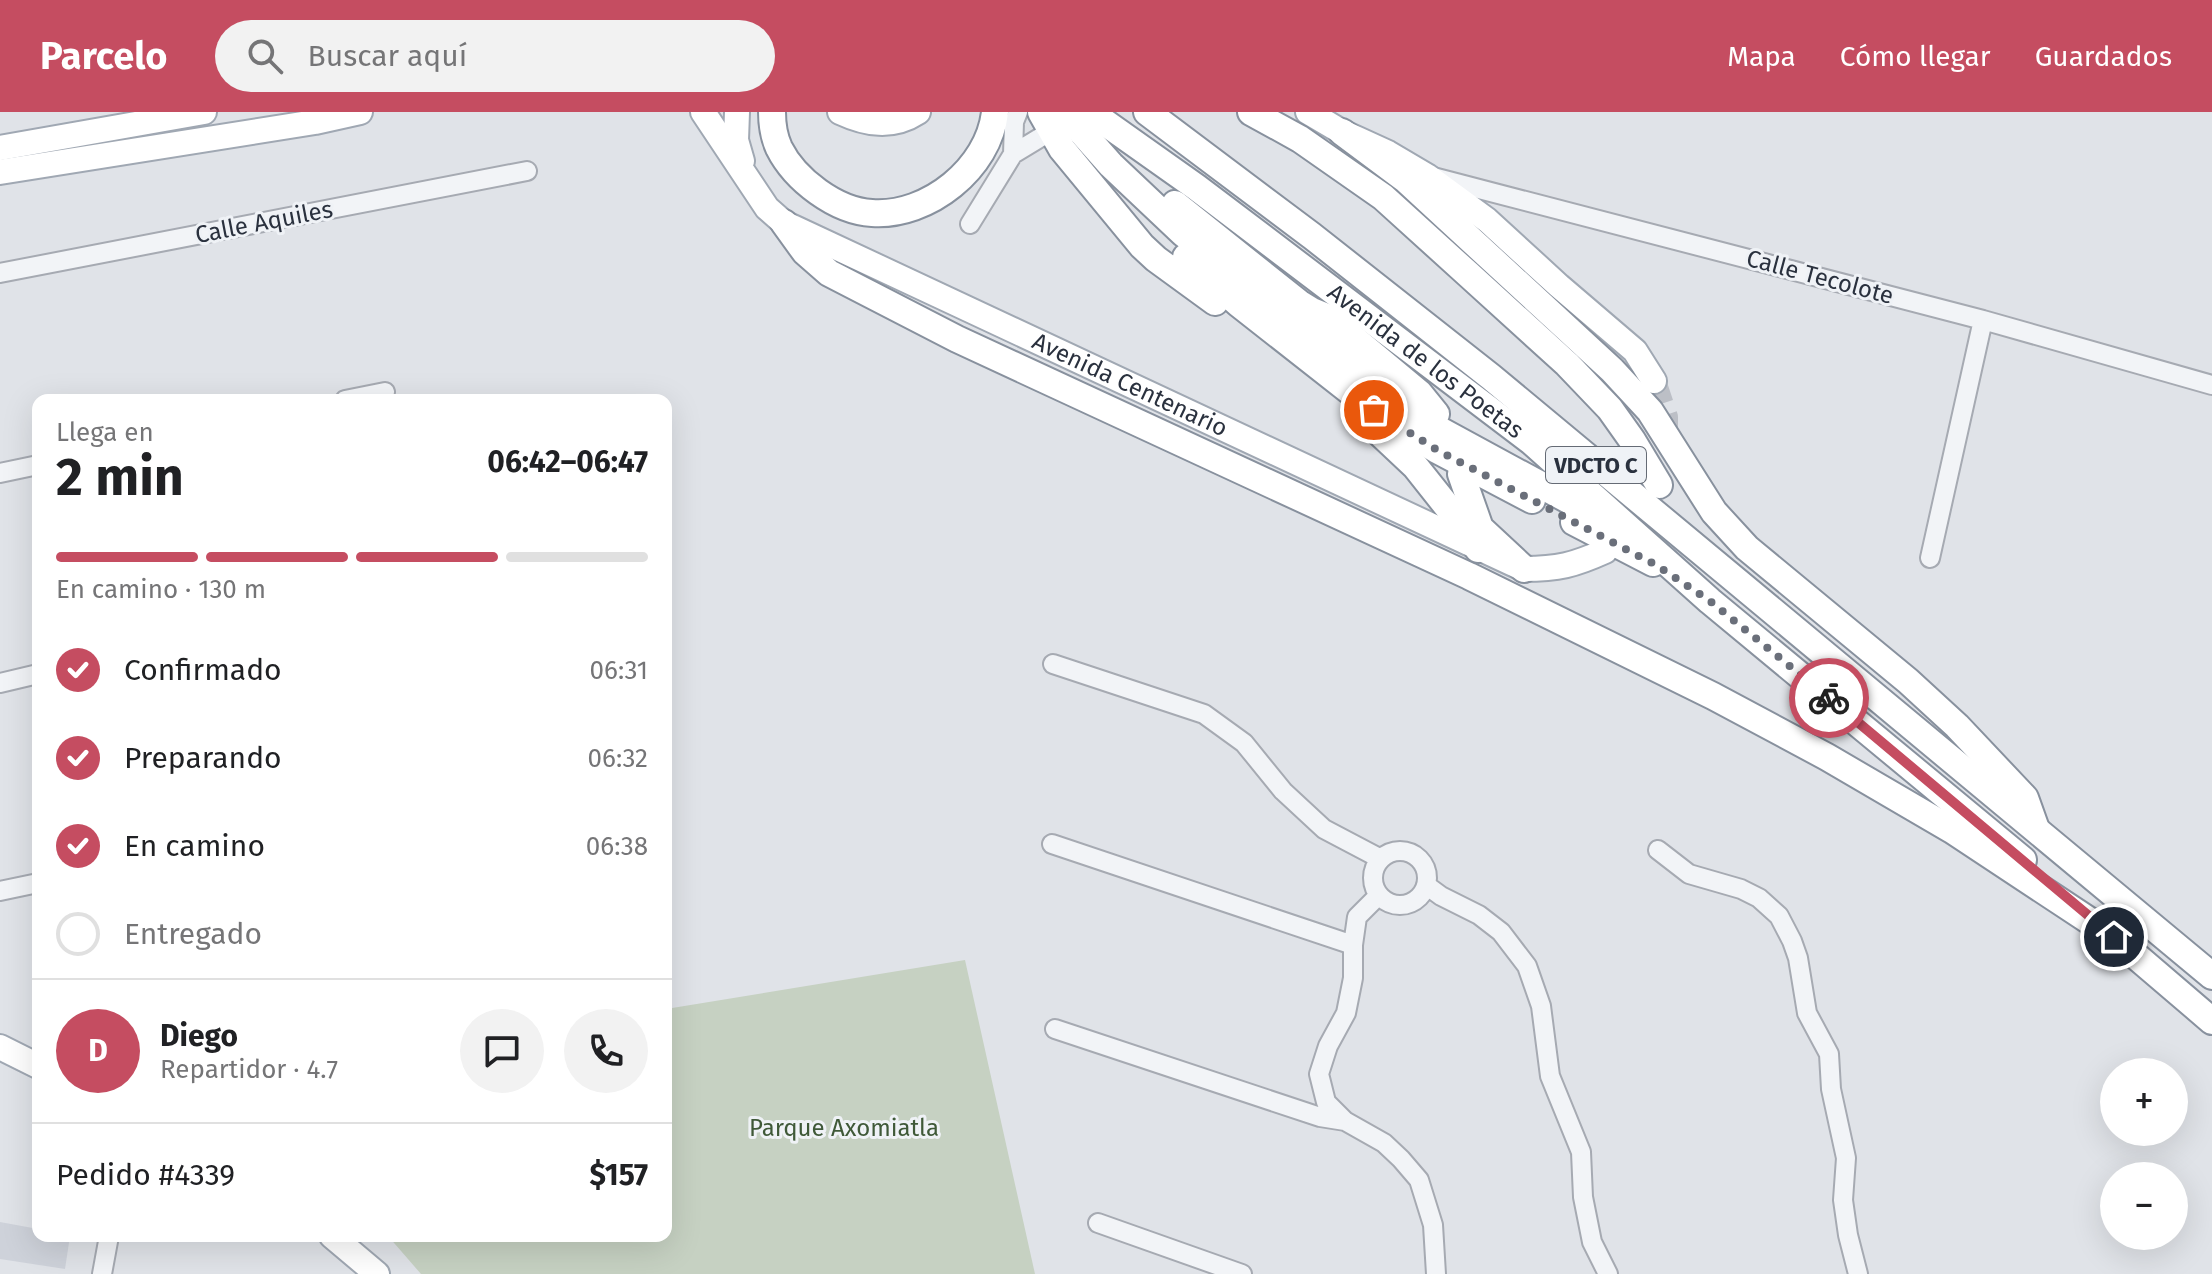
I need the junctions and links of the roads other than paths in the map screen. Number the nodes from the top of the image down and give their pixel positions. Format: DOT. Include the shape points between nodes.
graph roads {
  1 [pos="204,112"];
  2 [pos="360,112"];
  3 [pos="703,112"];
  4 [pos="737,112"];
  5 [pos="772,112"];
  6 [pos="840,112"];
  7 [pos="918,112"];
  8 [pos="995,112"];
  9 [pos="1018,112"];
  10 [pos="1087,112"];
  11 [pos="1147,112"];
  12 [pos="1251,112"];
  13 [pos="1308,112"];
  14 [pos="1053,123"];
  15 [pos="1342,132"];
  16 [pos="0,148"];
  17 [pos="1013,154"];
  18 [pos="1089,163"];
  19 [pos="527,171"];
  20 [pos="0,172"];
  21 [pos="745,175"];
  22 [pos="1427,176"];
  23 [pos="1132,184"];
  24 [pos="1189,199"];
  25 [pos="1218,204"];
  26 [pos="784,223"];
  27 [pos="970,224"];
  28 [pos="1154,250"];
  29 [pos="1251,263"];
  30 [pos="0,273"];
  31 [pos="1218,286"];
  32 [pos="1259,295"];
  33 [pos="1329,318"];
  34 [pos="1983,320"];
  35 [pos="981,350"];
  36 [pos="1087,376"];
  37 [pos="1654,381"];
  38 [pos="2212,385"];
  39 [pos="385,392"];
  40 [pos="375,394"];
  41 [pos="1436,414"];
  42 [pos="1139,423"];
  43 [pos="1666,456"];
  44 [pos="32,466"];
  45 [pos="0,473"];
  46 [pos="1461,474"];
  47 [pos="1658,488"];
  48 [pos="1478,549"];
  49 [pos="1605,551"];
  50 [pos="1930,558"];
  51 [pos="1656,565"];
  52 [pos="1524,569"];
  53 [pos="1710,601"];
  54 [pos="1053,664"];
  55 [pos="32,675"];
  56 [pos="0,683"];
  57 [pos="2036,830"];
  58 [pos="1052,844"];
  59 [pos="1658,850"];
  60 [pos="1381,859"];
  61 [pos="32,884"];
  62 [pos="1426,885"];
  63 [pos="0,891"];
  64 [pos="1379,895"];
  65 [pos="2114,937"];
  66 [pos="1353,945"];
  67 [pos="2212,976"];
  68 [pos="2212,1021"];
  69 [pos="1055,1029"];
  70 [pos="0,1047"];
  71 [pos="32,1063"];
  72 [pos="1345,1121"];
  73 [pos="1098,1223"];
  74 [pos="108,1242"];
  75 [pos="339,1242"];
  76 [pos="102,1274"];
  77 [pos="377,1274"];
  78 [pos="1242,1274"];
  79 [pos="1436,1274"];
  80 [pos="1608,1274"];
  81 [pos="1858,1274"];
  1 -- 16 [label="main road"];
  2 -- 20 [label="main road"];
  3 -- 21 [label="main road, Avenida Centenario"];
  4 -- 21 [label="main road" via="736,140"];
  5 -- 8 [label="highway" via="779,147 793,169 829,198 872,213 898,211 944,193 976,159"];
  6 -- 7 [label="main road" via="869,123 893,123"];
  9 -- 17 [label="street"];
  10 -- 24 [label="highway"];
  10 -- 25 [label="highway, Avenida de los Poetas / VDCTO C"];
  11 -- 57 [label="highway, Avenida de los Poetas / VDCTO C" via="1479,368"];
  12 -- 47 [label="highway" via="1383,197 1567,364 1610,409"];
  13 -- 15 [label="main road"];
  14 -- 17 [label="street"];
  14 -- 18 [label="highway"];
  14 -- 18 [label="highway" via="1075,156"];
  14 -- 23 [label="highway"];
  14 -- 28 [label="highway" via="1142,246"];
  15 -- 22 [label="main road"];
  15 -- 57 [label="highway" via="1405,179 1612,370 1650,411 1730,530 1957,726 2025,798"];
  17 -- 27 [label="street"];
  18 -- 28 [label="highway"];
  18 -- 31 [label="highway"];
  19 -- 30 [label="street, Calle Aquiles"];
  21 -- 26 [label="main road, Avenida Centenario"];
  22 -- 34 [label="street, Calle Tecolote"];
  22 -- 37 [label="main road" via="1487,220 1635,351"];
  23 -- 29 [label="highway" via="1155,189"];
  23 -- 32 [label="highway"];
  24 -- 25 [label="highway"];
  24 -- 33 [label="highway" via="1316,295"];
  25 -- 53 [label="highway, Avenida de los Poetas / VDCTO C" via="1532,442"];
  26 -- 35 [label="highway" via="829,273"];
  26 -- 36 [label="main road, Avenida Centenario"];
  28 -- 31 [label="highway"];
  28 -- 48 [label="highway" via="1370,423 1415,466"];
  29 -- 32 [label="highway"];
  29 -- 33 [label="highway" via="1306,308"];
  31 -- 51 [label="highway" via="1374,410 1437,450"];
  32 -- 51 [label="highway" via="1432,426 1587,510"];
  33 -- 41 [label="highway" via="1419,393"];
  34 -- 38 [label="street, Calle Tecolote"];
  34 -- 50 [label="street"];
  35 -- 36 [label="highway" via="1011,350"];
  35 -- 42 [label="highway"];
  36 -- 42 [label="highway"];
  36 -- 48 [label="main road, Avenida Centenario"];
  39 -- 40 [label="street"];
  42 -- 65 [label="highway" via="1713,696 1952,830"];
  43 -- 47 [label="main road"];
  44 -- 45 [label="street"];
  46 -- 52 [label="highway" via="1480,528"];
  48 -- 52 [label="main road, Avenida Centenario"];
  49 -- 52 [label="main road, Avenida Centenario" via="1554,569"];
  51 -- 53 [label="highway"];
  53 -- 65 [label="highway, Avenida de los Poetas / VDCTO C"];
  54 -- 60 [label="street" via="1204,714 1244,743 1283,791 1324,829"];
  55 -- 56 [label="street"];
  57 -- 67 [label="highway, VDCTO C"];
  58 -- 66 [label="street"];
  59 -- 81 [label="street" via="1689,874 1759,898 1779,916 1792,941 1807,1013 1829,1054 1846,1158 1843,1200"];
  60 -- 62 [label="street" via="1389,853 1409,853 1423,866"];
  60 -- 64 [label="street" via="1373,876"];
  61 -- 63 [label="street"];
  62 -- 64 [label="street" via="1415,901 1406,904 1386,902"];
  62 -- 80 [label="street" via="1501,932 1527,966 1541,1006 1550,1076 1581,1152 1592,1242"];
  64 -- 66 [label="street" via="1357,917"];
  65 -- 68 [label="highway, VDCTO C"];
  66 -- 72 [label="street" via="1346,1013 1319,1074 1326,1102"];
  69 -- 72 [label="street"];
  70 -- 71 [label="main road"];
  72 -- 79 [label="street" via="1384,1143 1419,1180 1433,1225"];
  73 -- 78 [label="street"];
  74 -- 76 [label="street"];
  75 -- 77 [label="main road"];
}
